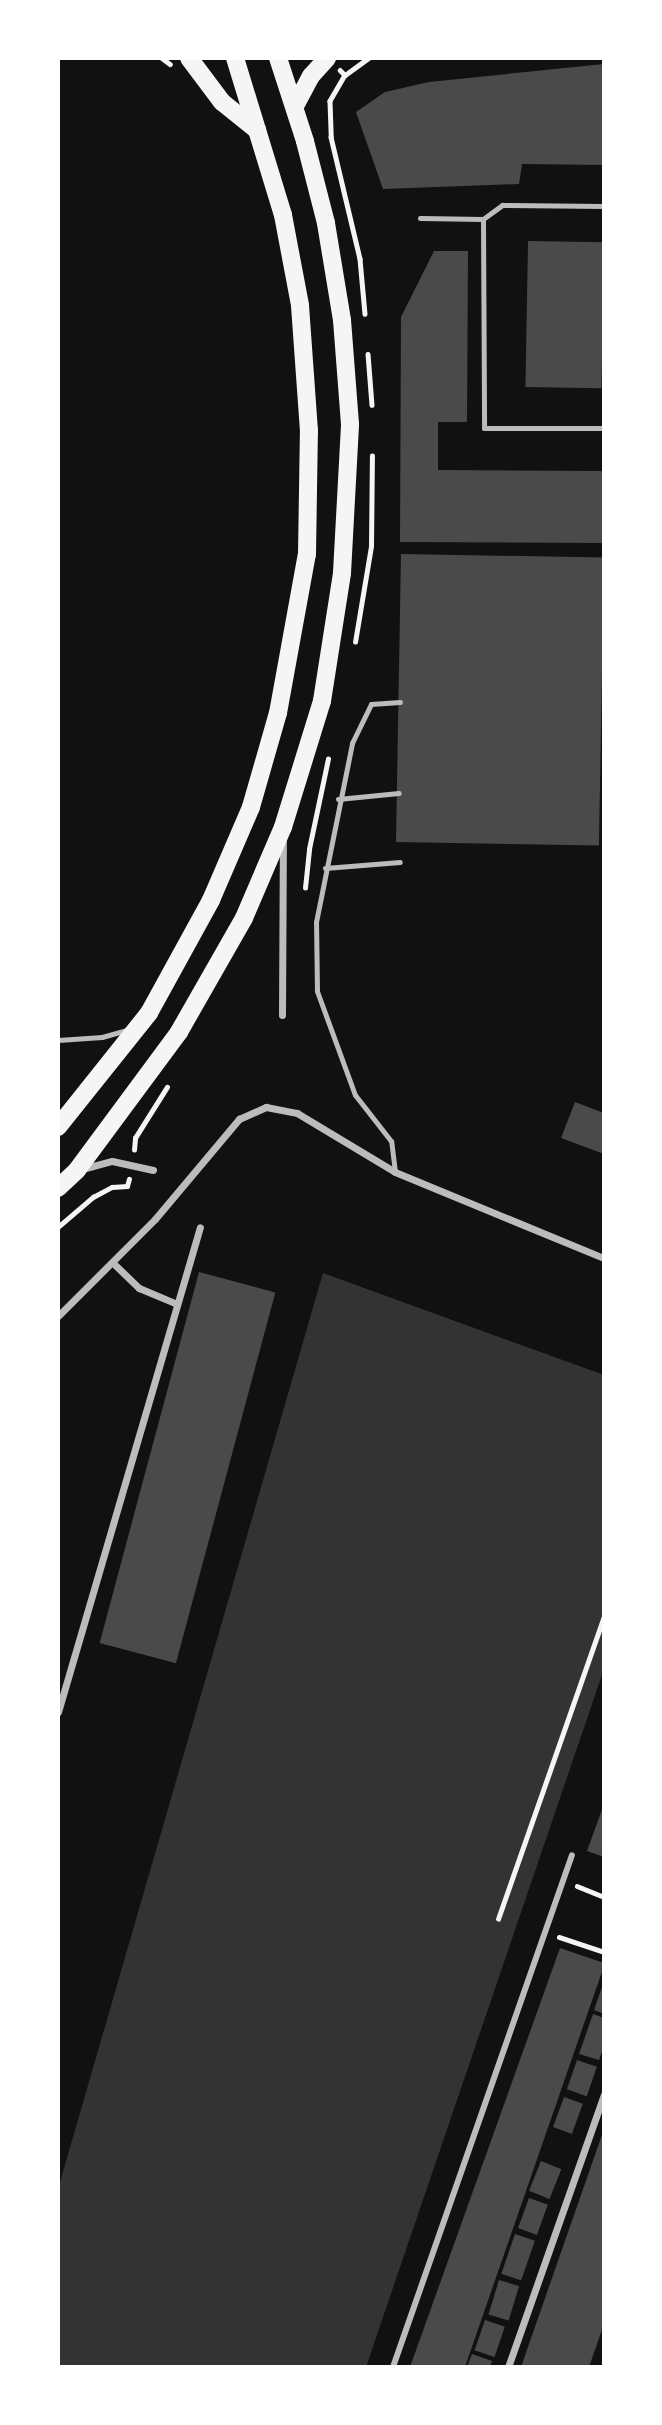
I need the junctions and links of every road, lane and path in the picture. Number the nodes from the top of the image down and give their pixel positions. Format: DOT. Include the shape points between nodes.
graph roads {
  1 [pos="190,58"];
  2 [pos="235,58"];
  3 [pos="278,58"];
  4 [pos="327,58"];
  5 [pos="368,58"];
  6 [pos="345,75"];
  7 [pos="295,106"];
  8 [pos="257,130"];
  9 [pos="604,206"];
  10 [pos="420,218"];
  11 [pos="483,219"];
  12 [pos="604,428"];
  13 [pos="400,702"];
  14 [pos="399,793"];
  15 [pos="338,799"];
  16 [pos="283,827"];
  17 [pos="400,862"];
  18 [pos="325,868"];
  19 [pos="282,1015"];
  20 [pos="141,1024"];
  21 [pos="58,1040"];
  22 [pos="58,1127"];
  23 [pos="77,1170"];
  24 [pos="153,1170"];
  25 [pos="395,1172"];
  26 [pos="58,1188"];
  27 [pos="200,1227"];
  28 [pos="604,1258"];
  29 [pos="113,1263"];
  30 [pos="177,1304"];
  31 [pos="58,1316"];
  32 [pos="604,1616"];
  33 [pos="58,1712"];
  34 [pos="572,1855"];
  35 [pos="564,1880"];
  36 [pos="604,1898"];
  37 [pos="498,1919"];
  38 [pos="545,1933"];
  39 [pos="604,1952"];
  40 [pos="604,2094"];
  41 [pos="393,2367"];
  42 [pos="508,2367"];
  1 -- 8 [label="highway" via="222,102"];
  2 -- 8 [label="highway"];
  3 -- 7 [label="highway"];
  4 -- 7 [label="highway"];
  5 -- 6 [label="path"];
  7 -- 16 [label="highway" via="326,223 342,320 350,424 342,573 322,701"];
  8 -- 20 [label="highway" via="283,215 301,316 309,431 307,554 278,713 251,807 211,900"];
  9 -- 11 [label="lane" via="502,205"];
  10 -- 11 [label="lane"];
  11 -- 12 [label="lane" via="484,428"];
  13 -- 15 [label="lane" via="371,704 352,743"];
  14 -- 15 [label="lane"];
  15 -- 18 [label="lane"];
  16 -- 19 [label="street"];
  16 -- 23 [label="highway" via="244,918 179,1031"];
  17 -- 18 [label="lane"];
  18 -- 25 [label="lane" via="316,922 317,991 355,1095 391,1141"];
  20 -- 21 [label="lane" via="102,1037"];
  20 -- 22 [label="highway"];
  23 -- 24 [label="street" via="112,1161"];
  23 -- 26 [label="highway"];
  25 -- 28 [label="street"];
  25 -- 29 [label="street" via="298,1113 266,1107 239,1119"];
  27 -- 30 [label="street"];
  29 -- 30 [label="street" via="139,1288"];
  29 -- 31 [label="street"];
  30 -- 33 [label="street"];
  32 -- 37 [label="path"];
  34 -- 35 [label="street"];
  35 -- 36 [label="path"];
  35 -- 38 [label="street"];
  38 -- 39 [label="path"];
  38 -- 41 [label="street"];
  40 -- 42 [label="street"];
}
